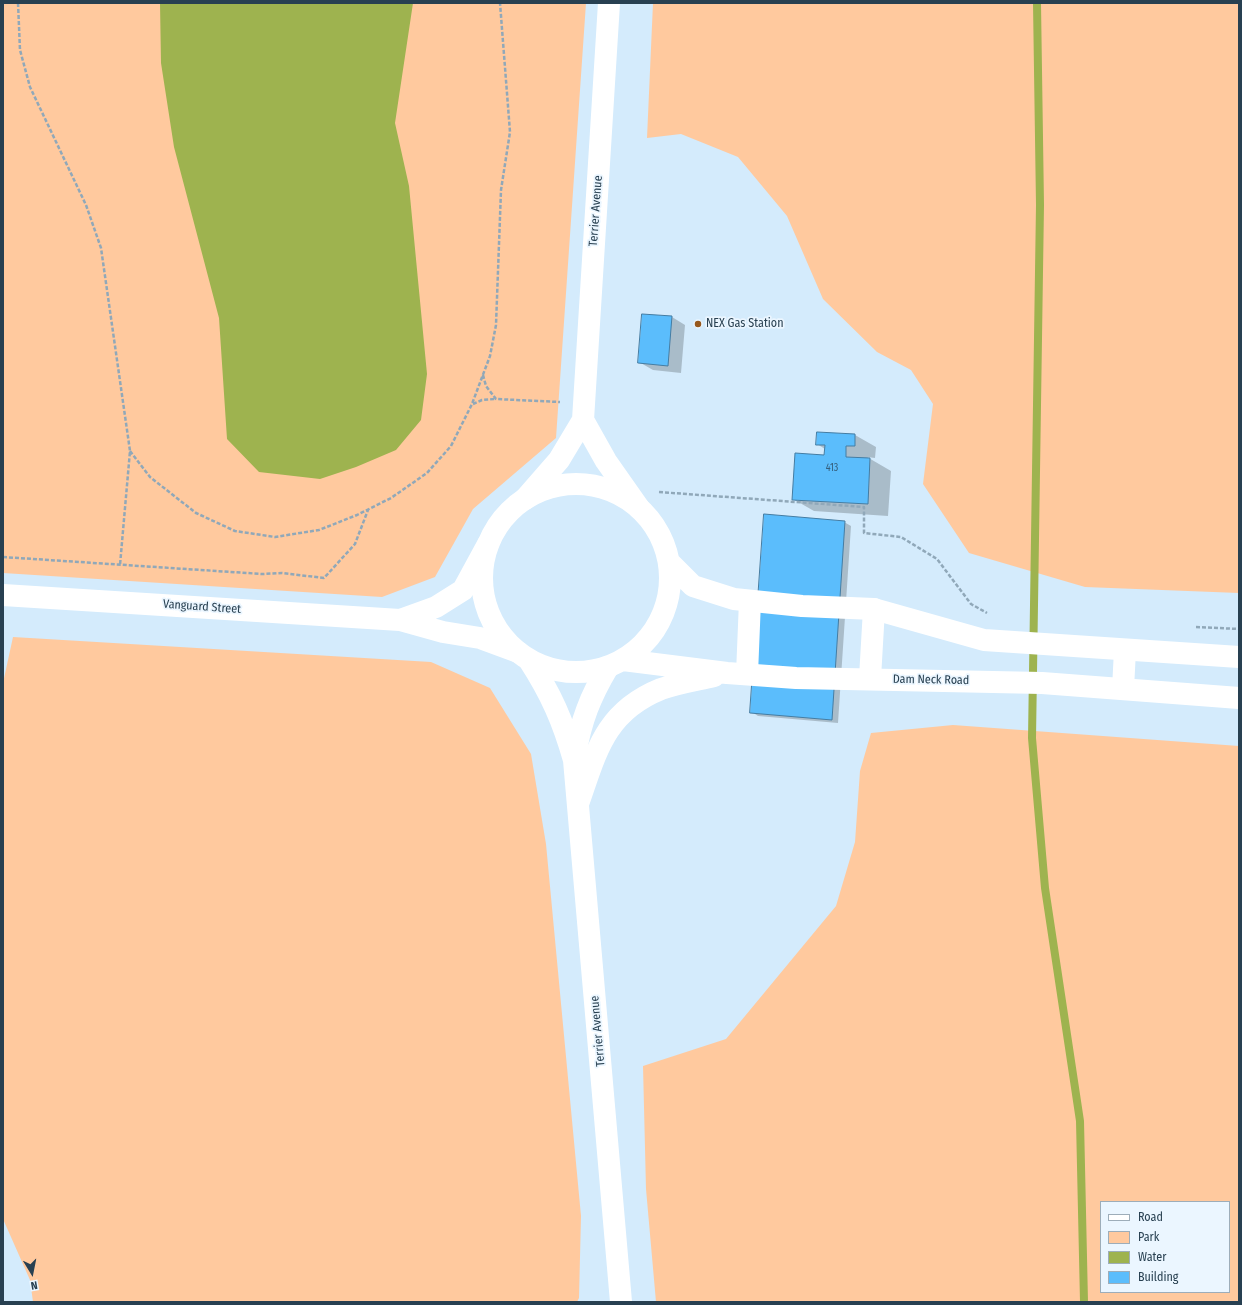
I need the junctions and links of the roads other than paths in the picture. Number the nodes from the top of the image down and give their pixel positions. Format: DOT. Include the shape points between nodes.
graph roads {
  1 [pos="609,3"];
  2 [pos="583,420"];
  3 [pos="525,499"];
  4 [pos="639,508"];
  5 [pos="488,544"];
  6 [pos="669,562"];
  7 [pos="3,595"];
  8 [pos="750,601"];
  9 [pos="874,609"];
  10 [pos="400,620"];
  11 [pos="1125,650"];
  12 [pos="523,656"];
  13 [pos="1239,657"];
  14 [pos="615,663"];
  15 [pos="737,673"];
  16 [pos="870,678"];
  17 [pos="1123,689"];
  18 [pos="1239,698"];
  19 [pos="574,760"];
  20 [pos="578,804"];
  21 [pos="621,1302"];
  1 -- 2 [label="street, Terrier Avenue"];
  2 -- 3 [label="street, Terrier Avenue" via="559,460"];
  2 -- 4 [label="street" via="606,461"];
  3 -- 4 [label="street" via="553,487 584,484 614,491"];
  3 -- 5 [label="street, Vanguard Street" via="502,519"];
  4 -- 6 [label="street" via="659,532"];
  5 -- 10 [label="street, Vanguard Street" via="463,590 436,607"];
  5 -- 12 [label="street" via="482,574 485,603 497,630"];
  6 -- 8 [label="street" via="693,586 734,599"];
  6 -- 14 [label="street" via="670,591 662,618 646,642"];
  7 -- 10 [label="street, Vanguard Street"];
  8 -- 9 [label="street"];
  8 -- 15 [label="street"];
  9 -- 11 [label="street" via="984,640"];
  9 -- 16 [label="street"];
  10 -- 12 [label="street, Vanguard Street" via="443,632 480,638"];
  11 -- 13 [label="street"];
  11 -- 17 [label="street"];
  12 -- 14 [label="street, Vanguard Street" via="554,670 581,672"];
  12 -- 19 [label="street, Terrier Avenue" via="547,688 563,723"];
  14 -- 15 [label="street, Dam Neck Road"];
  14 -- 19 [label="street, Terrier Avenue" via="592,693 580,726"];
  15 -- 16 [label="street, Dam Neck Road" via="796,678"];
  15 -- 20 [label="street" via="662,689 627,709 604,736"];
  16 -- 17 [label="street, Dam Neck Road" via="1002,681"];
  17 -- 18 [label="street, Dam Neck Road"];
  19 -- 20 [label="street, Terrier Avenue"];
  20 -- 21 [label="street, Terrier Avenue"];
}
